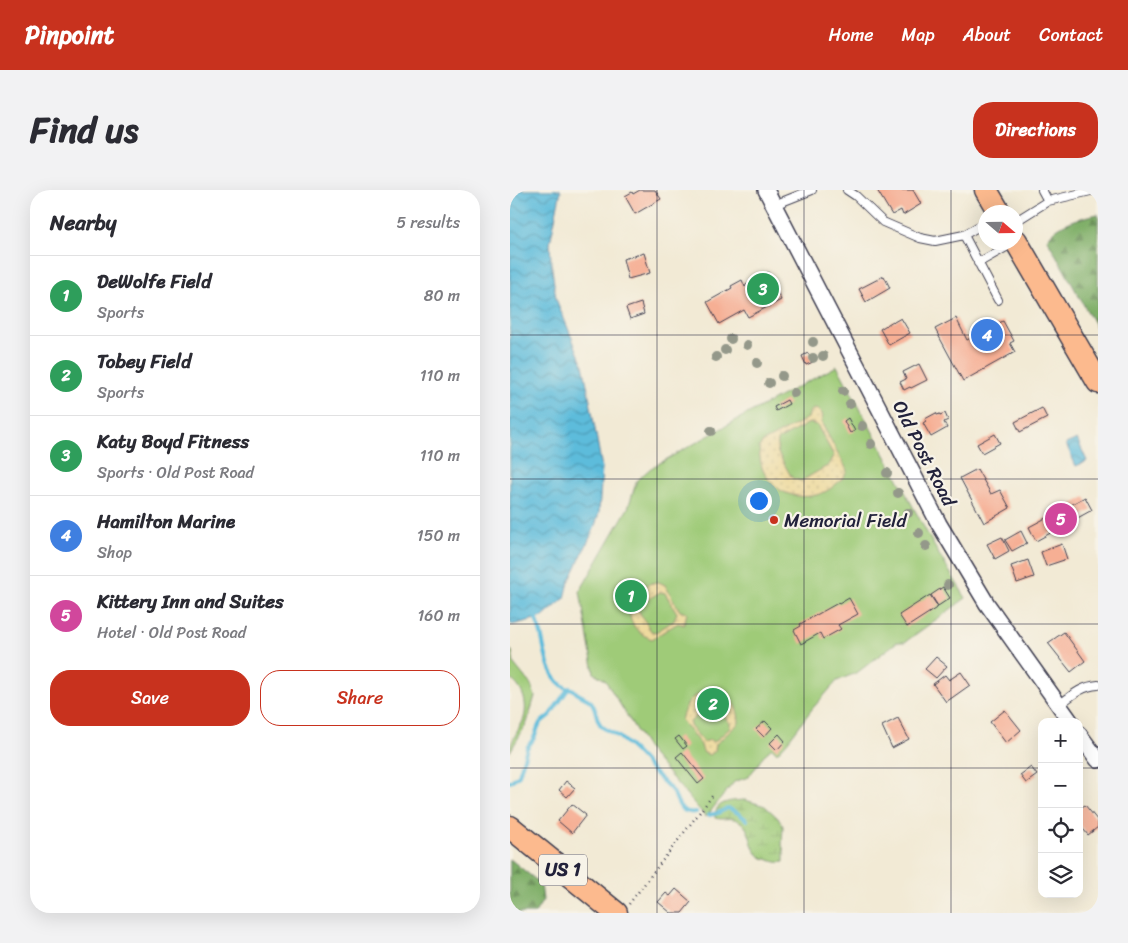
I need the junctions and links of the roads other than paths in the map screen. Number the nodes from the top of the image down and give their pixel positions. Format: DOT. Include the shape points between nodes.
graph roads {
  1 [pos="766,190"];
  2 [pos="812,190"];
  3 [pos="847,190"];
  4 [pos="986,190"];
  5 [pos="1042,190"];
  6 [pos="1095,190"];
  7 [pos="1085,191"];
  8 [pos="1048,201"];
  9 [pos="774,205"];
  10 [pos="995,205"];
  11 [pos="1023,217"];
  12 [pos="978,227"];
  13 [pos="964,235"];
  14 [pos="1002,250"];
  15 [pos="1021,250"];
  16 [pos="978,263"];
  17 [pos="998,300"];
  18 [pos="1098,382"];
  19 [pos="1098,685"];
  20 [pos="1059,705"];
  21 [pos="1068,718"];
  22 [pos="1083,739"];
  23 [pos="1098,760"];
  24 [pos="510,827"];
  25 [pos="621,910"];
  1 -- 9 [label="street, Old Post Road"];
  2 -- 9 [label="lane"];
  3 -- 13 [label="lane" via="883,222 920,238 935,241"];
  4 -- 10 [label="main road"];
  5 -- 8 [label="lane"];
  6 -- 7 [label="lane"];
  7 -- 8 [label="lane"];
  8 -- 11 [label="lane"];
  9 -- 20 [label="street, Old Post Road" via="948,540 986,604"];
  12 -- 13 [label="lane"];
  13 -- 16 [label="lane"];
  14 -- 16 [label="lane"];
  15 -- 18 [label="main road"];
  16 -- 17 [label="lane"];
  19 -- 20 [label="lane" via="1082,689"];
  20 -- 21 [label="street, Old Post Road"];
  22 -- 23 [label="street"];
  24 -- 25 [label="main road, US 1"];
}
